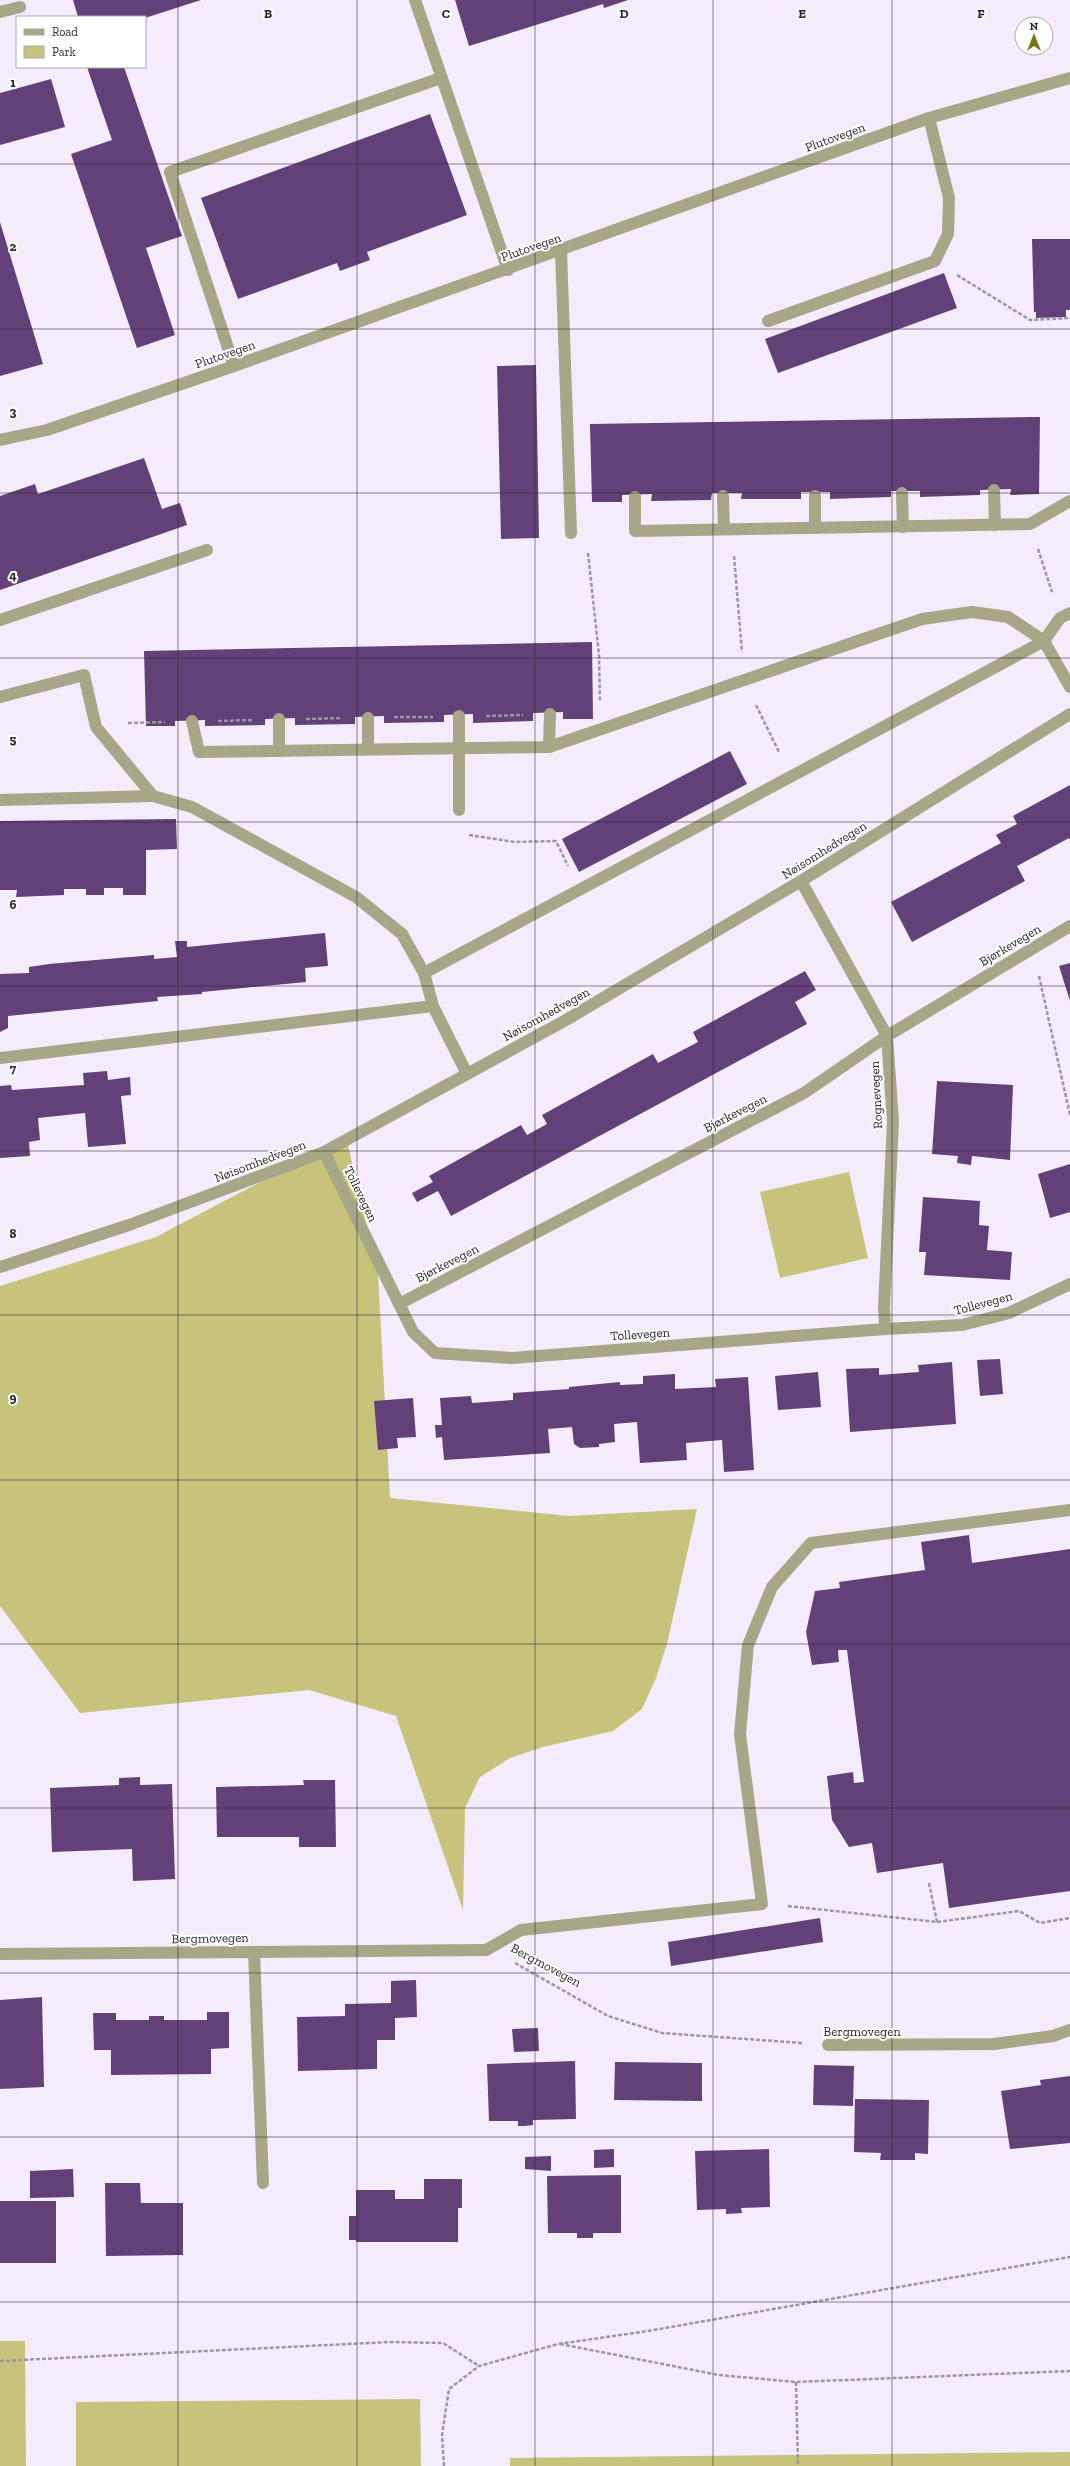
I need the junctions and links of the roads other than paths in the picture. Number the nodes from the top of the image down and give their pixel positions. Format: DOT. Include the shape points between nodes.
graph roads {
  1 [pos="414,0"];
  2 [pos="19,3"];
  3 [pos="0,12"];
  4 [pos="441,78"];
  5 [pos="1070,78"];
  6 [pos="929,118"];
  7 [pos="561,251"];
  8 [pos="508,270"];
  9 [pos="768,321"];
  10 [pos="234,366"];
  11 [pos="0,440"];
  12 [pos="994,490"];
  13 [pos="902,494"];
  14 [pos="723,496"];
  15 [pos="815,496"];
  16 [pos="635,497"];
  17 [pos="1070,501"];
  18 [pos="995,525"];
  19 [pos="903,527"];
  20 [pos="816,528"];
  21 [pos="728,529"];
  22 [pos="571,533"];
  23 [pos="207,550"];
  24 [pos="1065,616"];
  25 [pos="0,620"];
  26 [pos="1044,641"];
  27 [pos="1070,687"];
  28 [pos="0,697"];
  29 [pos="550,714"];
  30 [pos="1070,714"];
  31 [pos="459,716"];
  32 [pos="368,718"];
  33 [pos="279,719"];
  34 [pos="192,721"];
  35 [pos="549,747"];
  36 [pos="458,748"];
  37 [pos="368,749"];
  38 [pos="279,751"];
  39 [pos="153,796"];
  40 [pos="0,800"];
  41 [pos="459,810"];
  42 [pos="801,881"];
  43 [pos="1070,926"];
  44 [pos="424,973"];
  45 [pos="433,1006"];
  46 [pos="887,1036"];
  47 [pos="0,1058"];
  48 [pos="467,1074"];
  49 [pos="324,1152"];
  50 [pos="0,1267"];
  51 [pos="1070,1284"];
  52 [pos="399,1304"];
  53 [pos="885,1329"];
  54 [pos="1070,1510"];
  55 [pos="254,1952"];
  56 [pos="0,1954"];
  57 [pos="1070,2030"];
  58 [pos="828,2045"];
  59 [pos="263,2183"];
  1 -- 4 [label="street"];
  2 -- 3 [label="street"];
  4 -- 8 [label="street"];
  4 -- 10 [label="street" via="170,172"];
  5 -- 6 [label="street, Plutovegen"];
  6 -- 7 [label="street, Plutovegen"];
  6 -- 9 [label="street" via="949,198 948,234 935,260"];
  7 -- 8 [label="street, Plutovegen"];
  7 -- 22 [label="street"];
  8 -- 10 [label="street, Plutovegen"];
  10 -- 11 [label="street, Plutovegen" via="47,430"];
  12 -- 18 [label="street"];
  13 -- 19 [label="street"];
  14 -- 21 [label="street"];
  15 -- 20 [label="street"];
  16 -- 21 [label="street" via="635,531"];
  17 -- 18 [label="street" via="1030,524"];
  18 -- 19 [label="street"];
  19 -- 20 [label="street"];
  20 -- 21 [label="street"];
  23 -- 25 [label="street"];
  24 -- 26 [label="street"];
  26 -- 27 [label="street"];
  26 -- 35 [label="street" via="1008,617 972,612 922,619"];
  26 -- 44 [label="street"];
  28 -- 39 [label="street" via="84,675 96,727"];
  29 -- 35 [label="street"];
  30 -- 42 [label="street, Nøisomhedvegen"];
  31 -- 36 [label="street"];
  32 -- 37 [label="street"];
  33 -- 38 [label="street"];
  34 -- 38 [label="street" via="199,752"];
  35 -- 36 [label="street"];
  36 -- 37 [label="street"];
  36 -- 41 [label="street"];
  37 -- 38 [label="street"];
  39 -- 40 [label="street"];
  39 -- 44 [label="street" via="192,807 356,897 402,934"];
  42 -- 46 [label="street, Rognevegen"];
  42 -- 48 [label="street, Nøisomhedvegen" via="566,1020"];
  43 -- 46 [label="street, Bjørkevegen"];
  44 -- 45 [label="street"];
  45 -- 47 [label="street"];
  45 -- 48 [label="street"];
  46 -- 52 [label="street, Bjørkevegen" via="804,1093"];
  46 -- 53 [label="street, Rognevegen" via="893,1122"];
  48 -- 49 [label="street, Nøisomhedvegen"];
  49 -- 50 [label="street, Nøisomhedvegen" via="128,1226"];
  49 -- 52 [label="street, Tollevegen"];
  51 -- 53 [label="street, Tollevegen" via="1009,1313 962,1325"];
  52 -- 53 [label="street, Tollevegen" via="413,1332 435,1353 504,1358"];
  54 -- 55 [label="street, Bergmovegen" via="811,1543 772,1587 748,1645 740,1734 762,1904 521,1930 486,1950"];
  55 -- 56 [label="street, Bergmovegen"];
  55 -- 59 [label="street"];
  57 -- 58 [label="street, Bergmovegen" via="1053,2036 994,2044"];
}
